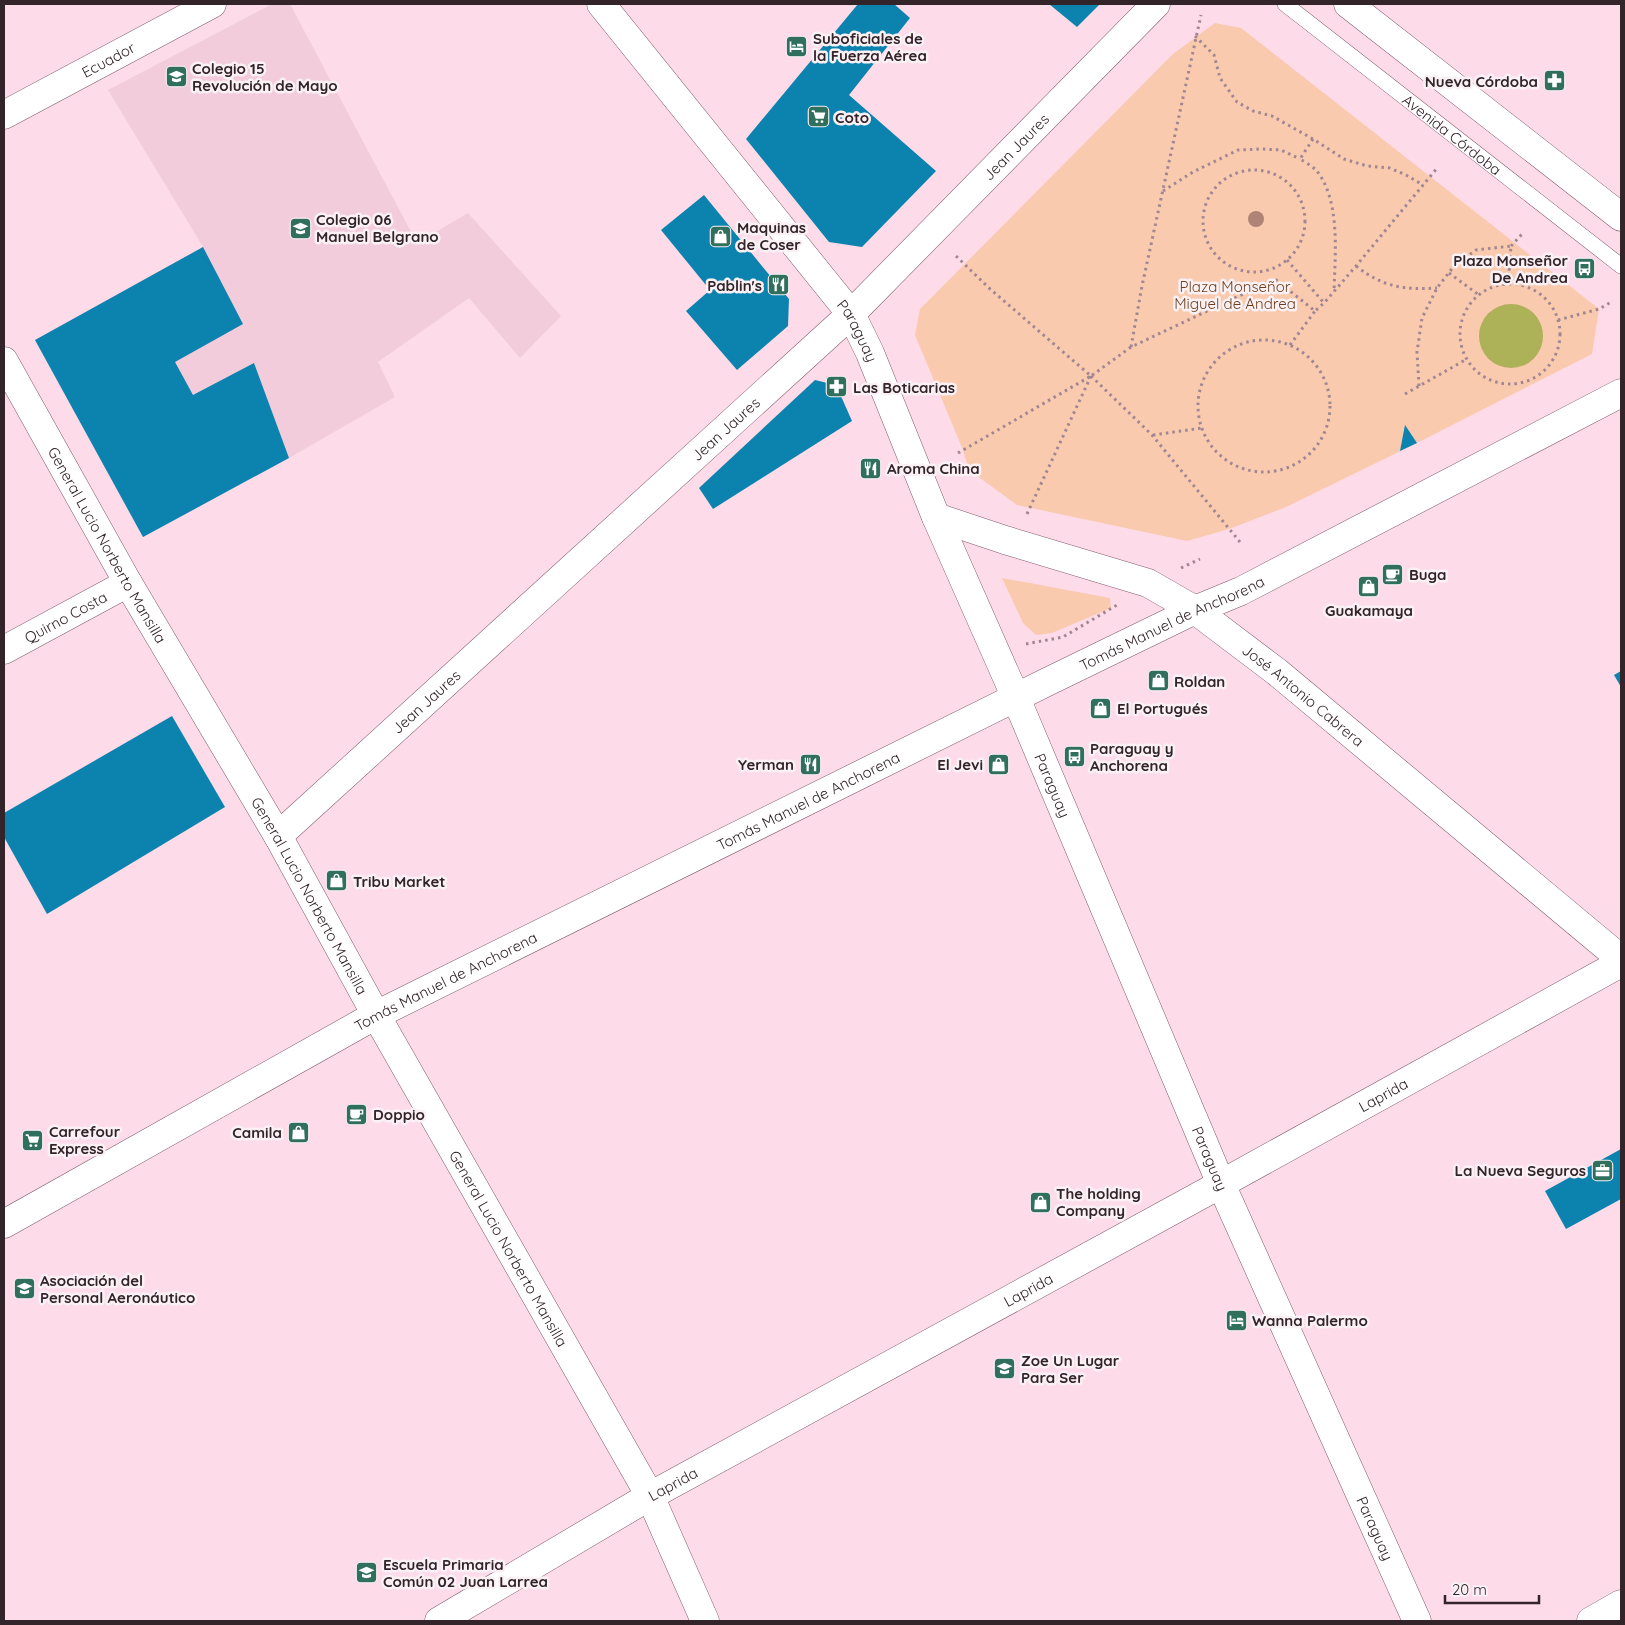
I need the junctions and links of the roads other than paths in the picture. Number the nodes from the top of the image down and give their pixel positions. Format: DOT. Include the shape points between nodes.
graph roads {
  1 [pos="212,4"];
  2 [pos="601,4"];
  3 [pos="1156,4"];
  4 [pos="1284,4"];
  5 [pos="1348,4"];
  6 [pos="4,114"];
  7 [pos="1621,217"];
  8 [pos="1621,266"];
  9 [pos="851,314"];
  10 [pos="4,361"];
  11 [pos="1621,393"];
  12 [pos="936,517"];
  13 [pos="128,583"];
  14 [pos="1195,610"];
  15 [pos="4,650"];
  16 [pos="1016,698"];
  17 [pos="278,836"];
  18 [pos="1621,959"];
  19 [pos="1621,962"];
  20 [pos="376,1015"];
  21 [pos="1221,1184"];
  22 [pos="4,1224"];
  23 [pos="650,1496"];
  24 [pos="1621,1604"];
  25 [pos="439,1621"];
  26 [pos="705,1621"];
  27 [pos="1417,1621"];
  28 [pos="1591,1621"];
  1 -- 6 [label="street, Ecuador"];
  2 -- 9 [label="street, Paraguay"];
  3 -- 9 [label="street, Jean Jaures"];
  4 -- 8 [label="lane, Avenida Córdoba"];
  5 -- 7 [label="street"];
  9 -- 12 [label="street, Paraguay"];
  9 -- 17 [label="street, Jean Jaures"];
  10 -- 13 [label="street, General Lucio Norberto Mansilla"];
  11 -- 14 [label="street, Tomás Manuel de Anchorena" via="1241,591"];
  12 -- 14 [label="street, José Antonio Cabrera" via="1148,583"];
  12 -- 16 [label="street, Paraguay"];
  13 -- 15 [label="street, Quirno Costa"];
  13 -- 17 [label="street, General Lucio Norberto Mansilla"];
  14 -- 16 [label="street, Tomás Manuel de Anchorena"];
  14 -- 18 [label="street, José Antonio Cabrera" via="1277,672"];
  16 -- 20 [label="street, Tomás Manuel de Anchorena"];
  16 -- 21 [label="street, Paraguay"];
  17 -- 20 [label="street, General Lucio Norberto Mansilla"];
  19 -- 21 [label="street, Laprida"];
  20 -- 22 [label="street, Tomás Manuel de Anchorena"];
  20 -- 23 [label="street, General Lucio Norberto Mansilla"];
  21 -- 23 [label="street, Laprida"];
  21 -- 27 [label="street, Paraguay"];
  23 -- 25 [label="street, Laprida"];
  23 -- 26 [label="street, General Lucio Norberto Mansilla"];
  24 -- 28 [label="street"];
}
